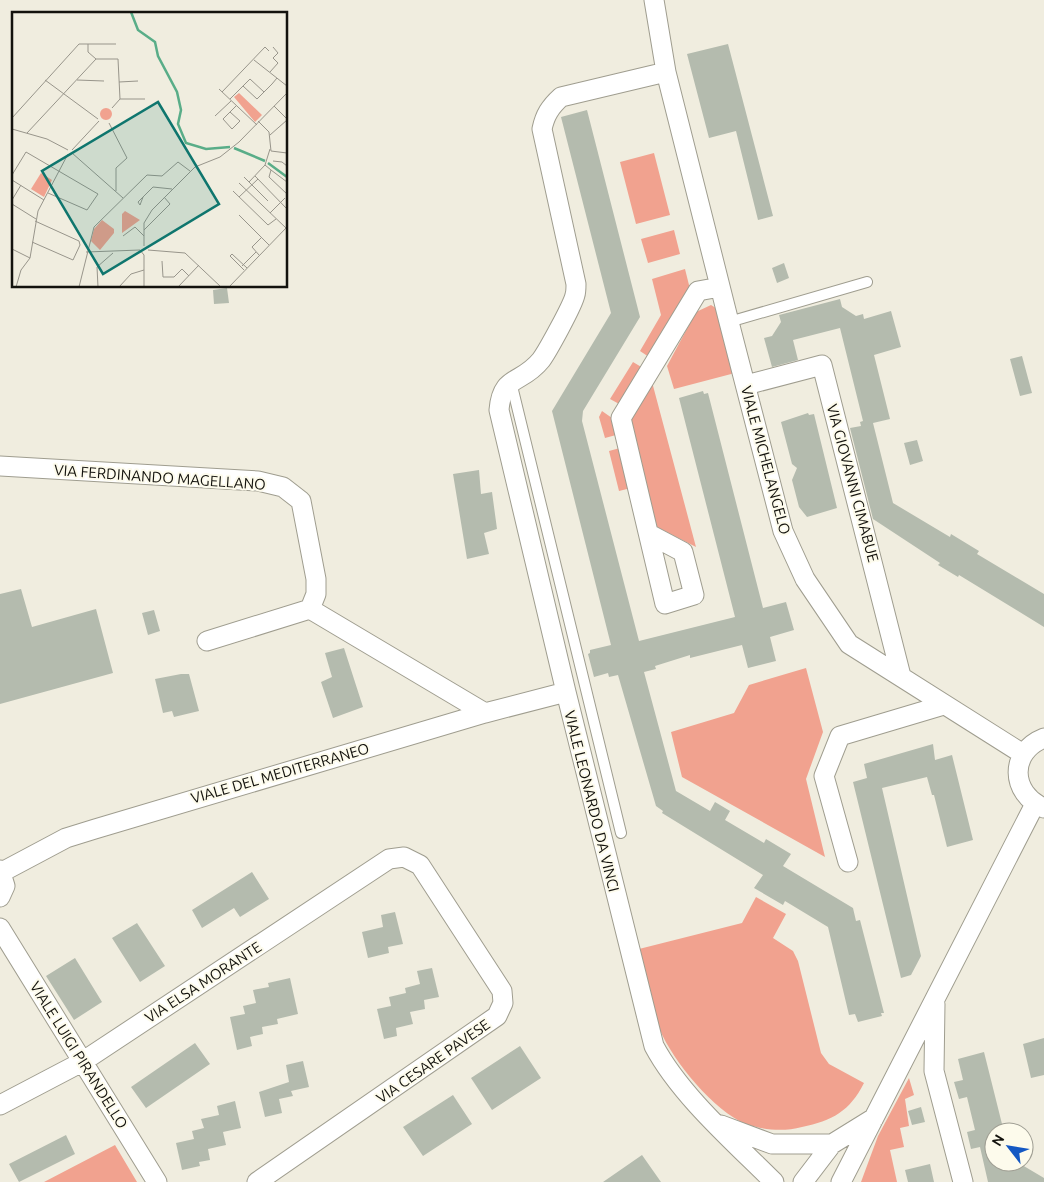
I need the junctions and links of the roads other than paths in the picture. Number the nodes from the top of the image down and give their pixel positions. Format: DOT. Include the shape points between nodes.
graph roads {
  1 [pos="654,0"];
  2 [pos="665,67"];
  3 [pos="867,282"];
  4 [pos="720,287"];
  5 [pos="729,322"];
  6 [pos="512,382"];
  7 [pos="746,385"];
  8 [pos="0,466"];
  9 [pos="649,534"];
  10 [pos="310,608"];
  11 [pos="207,641"];
  12 [pos="901,676"];
  13 [pos="566,692"];
  14 [pos="944,705"];
  15 [pos="485,713"];
  16 [pos="1044,738"];
  17 [pos="1023,754"];
  18 [pos="1040,806"];
  19 [pos="621,832"];
  20 [pos="404,857"];
  21 [pos="848,862"];
  22 [pos="1,871"];
  23 [pos="0,897"];
  24 [pos="0,928"];
  25 [pos="935,1000"];
  26 [pos="908,1051"];
  27 [pos="82,1062"];
  28 [pos="934,1071"];
  29 [pos="0,1105"];
  30 [pos="874,1118"];
  31 [pos="716,1123"];
  32 [pos="832,1144"];
  33 [pos="844,1180"];
  34 [pos="157,1182"];
  35 [pos="257,1182"];
  36 [pos="774,1182"];
  37 [pos="803,1182"];
  38 [pos="963,1182"];
  1 -- 2 [label="street, VIALE MICHELANGELO"];
  2 -- 4 [label="street, VIALE MICHELANGELO"];
  2 -- 6 [label="street, VIALE LEONARDO DA VINCI" via="561,97 547,113 542,129 576,284 575,296 541,360 526,375"];
  3 -- 5 [label="lane"];
  4 -- 5 [label="street, VIALE MICHELANGELO"];
  4 -- 9 [label="street" via="698,291 621,418"];
  5 -- 7 [label="street, VIALE MICHELANGELO"];
  6 -- 13 [label="street, VIALE LEONARDO DA VINCI" via="500,395 499,410"];
  6 -- 19 [label="lane, VIALE LEONARDO DA VINCI"];
  7 -- 12 [label="street, VIALE MICHELANGELO" via="783,531 805,579 849,644"];
  7 -- 12 [label="street, VIA GIOVANNI CIMABUE" via="822,365"];
  8 -- 10 [label="street, VIA FERDINANDO MAGELLANO" via="258,481 283,487 301,501 316,579 316,594"];
  10 -- 11 [label="street"];
  10 -- 15 [label="street"];
  12 -- 14 [label="street, VIALE MICHELANGELO"];
  13 -- 15 [label="street, VIALE DEL MEDITERRANEO"];
  13 -- 31 [label="street, VIALE LEONARDO DA VINCI" via="654,1046 665,1066"];
  14 -- 17 [label="street, VIALE MICHELANGELO"];
  14 -- 21 [label="street" via="840,736 824,776"];
  15 -- 22 [label="street, VIALE DEL MEDITERRANEO" via="66,838"];
  16 -- 17 [label="street" via="1031,744"];
  17 -- 18 [label="street" via="1019,782 1022,790"];
  18 -- 25 [label="street"];
  20 -- 27 [label="street, VIA ELSA MORANTE" via="389,859"];
  20 -- 35 [label="street, VIA CESARE PAVESE" via="420,865 502,991 500,1010 497,1016"];
  22 -- 23 [label="street" via="5,886"];
  24 -- 27 [label="street, VIALE LUIGI PIRANDELLO"];
  25 -- 26 [label="street"];
  25 -- 28 [label="street"];
  26 -- 28 [label="street"];
  26 -- 30 [label="street"];
  27 -- 29 [label="street, VIA ELSA MORANTE"];
  27 -- 34 [label="street, VIALE LUIGI PIRANDELLO"];
  28 -- 38 [label="street"];
  30 -- 32 [label="street"];
  30 -- 33 [label="street"];
  31 -- 32 [label="street" via="772,1144"];
  31 -- 36 [label="street, VIALE LEONARDO DA VINCI"];
  32 -- 37 [label="street"];
}
